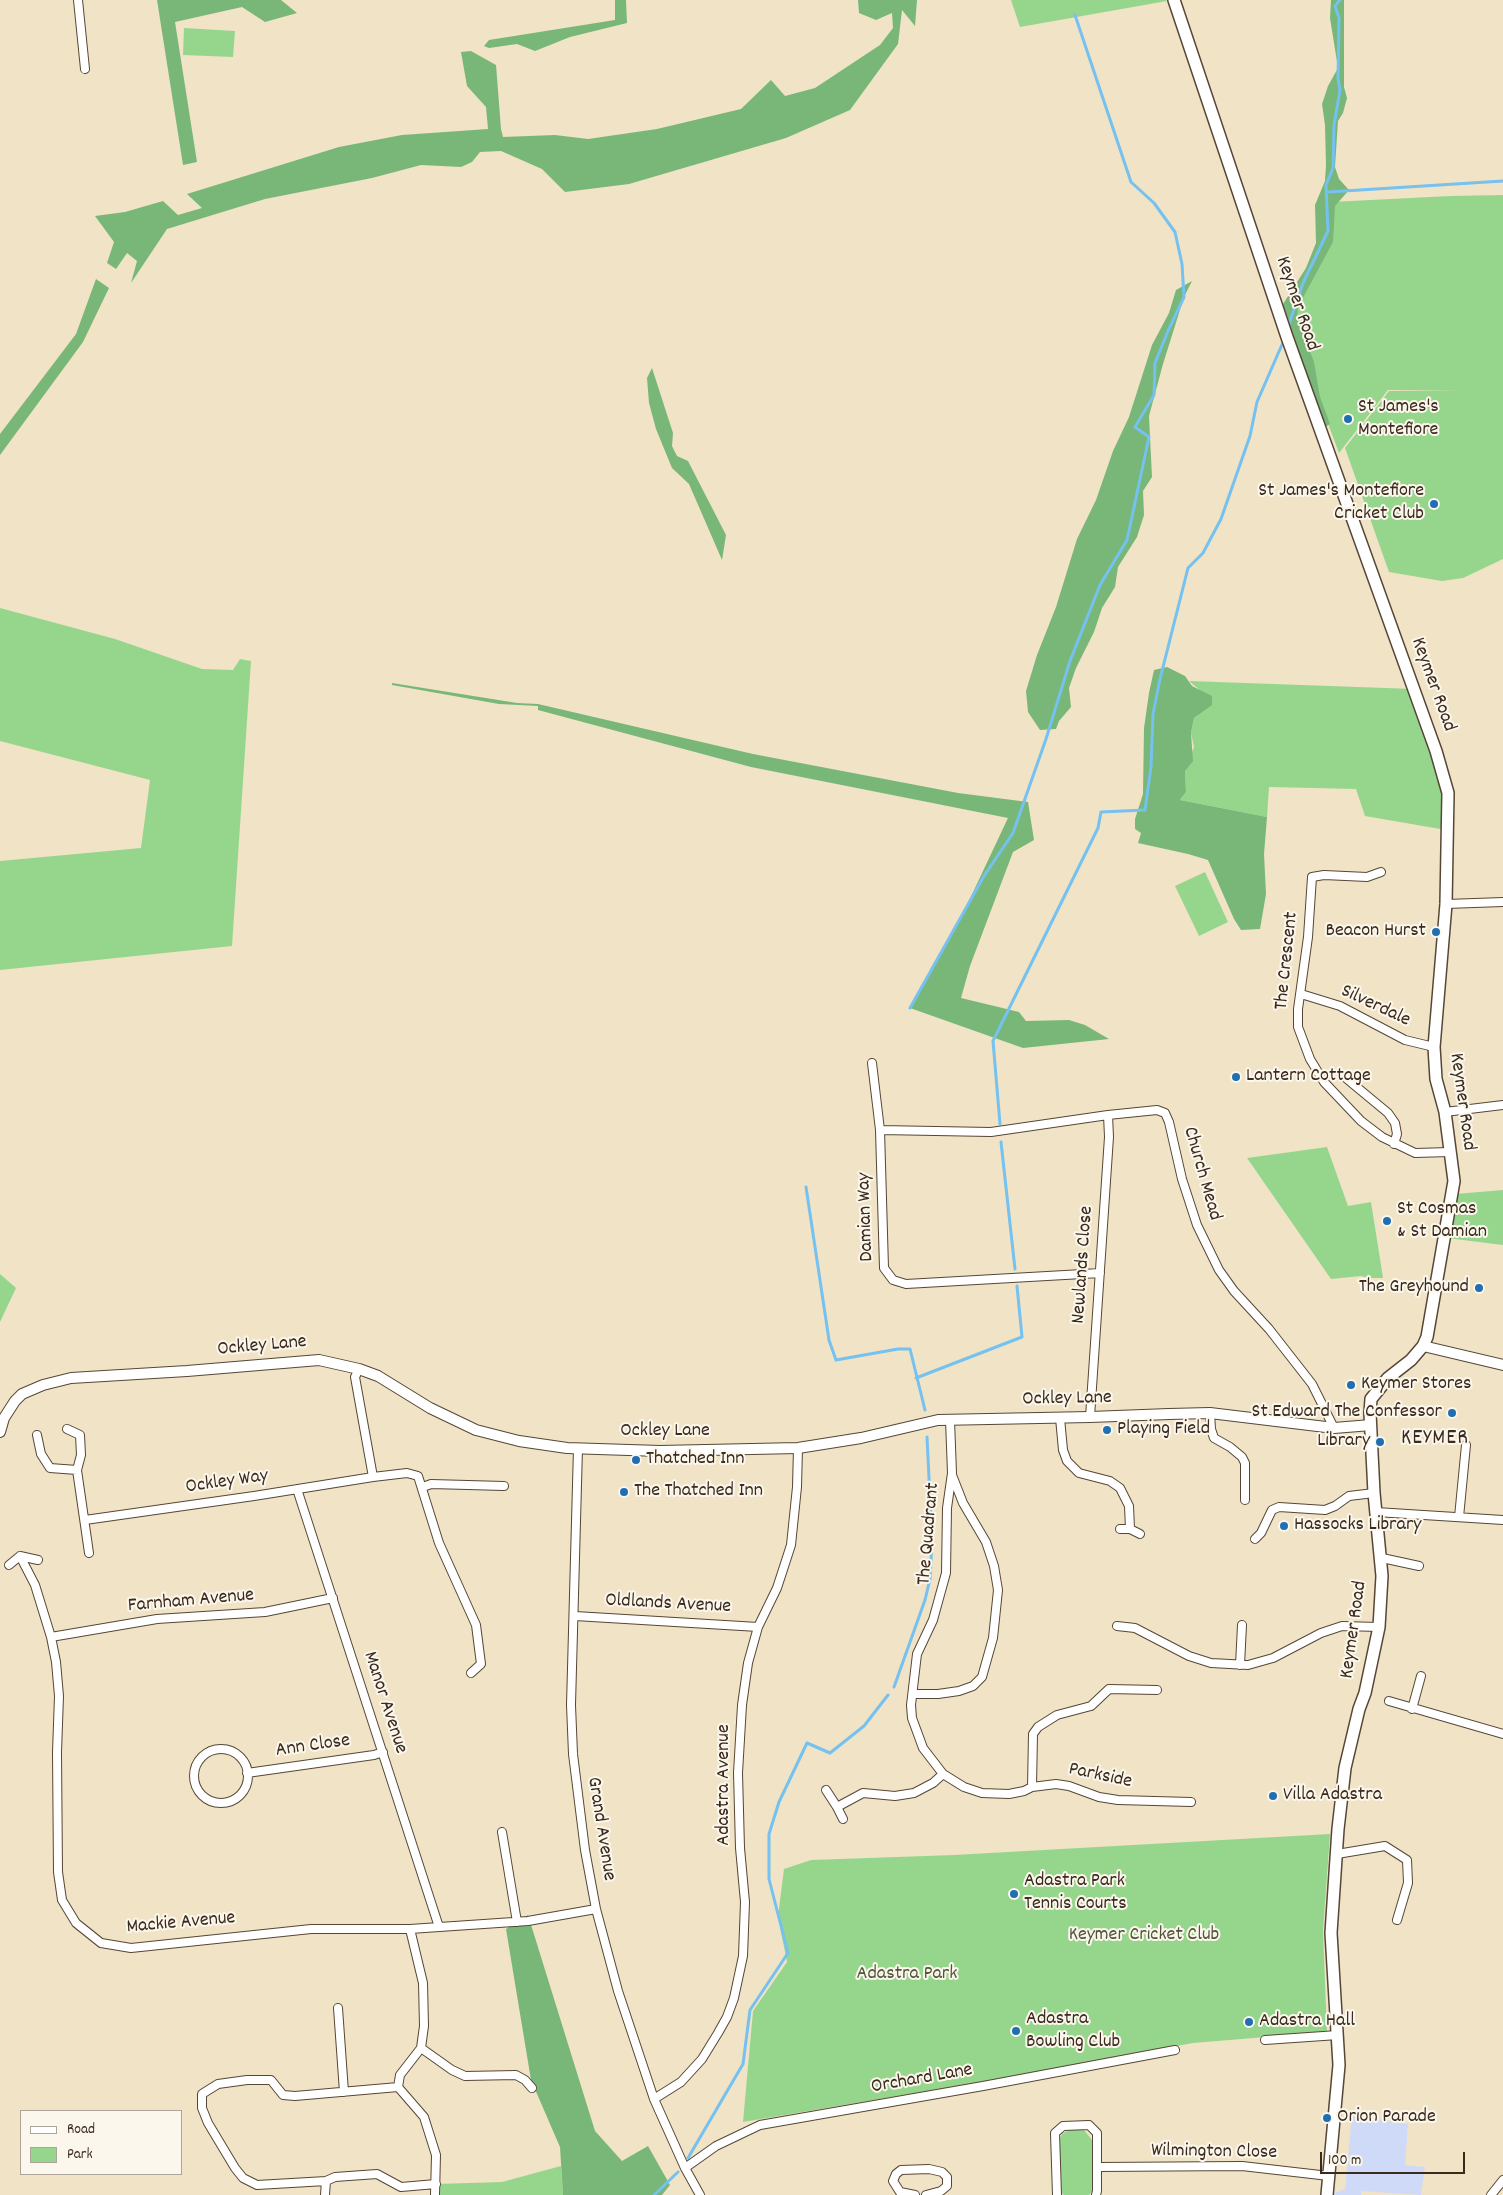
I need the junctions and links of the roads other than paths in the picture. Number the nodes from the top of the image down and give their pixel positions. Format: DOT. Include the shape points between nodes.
graph roads {
  1 [pos="78,0"];
  2 [pos="1174,0"];
  3 [pos="85,69"];
  4 [pos="1381,872"];
  5 [pos="1503,902"];
  6 [pos="1446,904"];
  7 [pos="1301,994"];
  8 [pos="1434,1047"];
  9 [pos="872,1063"];
  10 [pos="1348,1079"];
  11 [pos="1503,1105"];
  12 [pos="1444,1112"];
  13 [pos="1108,1115"];
  14 [pos="880,1130"];
  15 [pos="1394,1144"];
  16 [pos="1450,1152"];
  17 [pos="1100,1273"];
  18 [pos="1423,1346"];
  19 [pos="1503,1365"];
  20 [pos="359,1369"];
  21 [pos="1210,1413"];
  22 [pos="1060,1418"];
  23 [pos="1090,1418"];
  24 [pos="950,1420"];
  25 [pos="1371,1425"];
  26 [pos="1334,1428"];
  27 [pos="67,1429"];
  28 [pos="0,1432"];
  29 [pos="37,1435"];
  30 [pos="1466,1445"];
  31 [pos="578,1448"];
  32 [pos="798,1448"];
  33 [pos="77,1470"];
  34 [pos="952,1473"];
  35 [pos="373,1477"];
  36 [pos="504,1486"];
  37 [pos="423,1487"];
  38 [pos="297,1489"];
  39 [pos="1374,1493"];
  40 [pos="1245,1500"];
  41 [pos="1376,1512"];
  42 [pos="1459,1517"];
  43 [pos="85,1520"];
  44 [pos="1503,1520"];
  45 [pos="1120,1529"];
  46 [pos="1130,1529"];
  47 [pos="1140,1534"];
  48 [pos="1255,1539"];
  49 [pos="89,1553"];
  50 [pos="20,1556"];
  51 [pos="1382,1558"];
  52 [pos="38,1560"];
  53 [pos="10,1565"];
  54 [pos="1419,1566"];
  55 [pos="333,1598"];
  56 [pos="575,1616"];
  57 [pos="1242,1625"];
  58 [pos="1117,1626"];
  59 [pos="758,1627"];
  60 [pos="1379,1627"];
  61 [pos="52,1637"];
  62 [pos="1240,1665"];
  63 [pos="471,1673"];
  64 [pos="1421,1676"];
  65 [pos="1157,1690"];
  66 [pos="913,1694"];
  67 [pos="1389,1701"];
  68 [pos="1412,1708"];
  69 [pos="1503,1734"];
  70 [pos="382,1752"];
  71 [pos="247,1772"];
  72 [pos="942,1774"];
  73 [pos="1032,1787"];
  74 [pos="826,1790"];
  75 [pos="1191,1802"];
  76 [pos="837,1807"];
  77 [pos="843,1818"];
  78 [pos="502,1832"];
  79 [pos="1337,1854"];
  80 [pos="596,1909"];
  81 [pos="1397,1920"];
  82 [pos="517,1922"];
  83 [pos="439,1927"];
  84 [pos="410,1929"];
  85 [pos="338,2008"];
  86 [pos="1338,2035"];
  87 [pos="1265,2040"];
  88 [pos="421,2048"];
  89 [pos="1175,2050"];
  90 [pos="398,2088"];
  91 [pos="532,2088"];
  92 [pos="344,2092"];
  93 [pos="654,2100"];
  94 [pos="685,2168"];
  95 [pos="1098,2168"];
  96 [pos="1329,2176"];
  97 [pos="1503,2180"];
  98 [pos="326,2181"];
  99 [pos="436,2184"];
  100 [pos="325,2195"];
  101 [pos="435,2195"];
  102 [pos="700,2195"];
  103 [pos="915,2195"];
  104 [pos="926,2195"];
  105 [pos="1057,2195"];
  106 [pos="1096,2195"];
  107 [pos="1327,2195"];
  108 [pos="1491,2195"];
  1 -- 3 [label="street"];
  2 -- 6 [label="main road, Keymer Road" via="1286,333 1446,780"];
  4 -- 7 [label="street, The Crescent" via="1367,877 1312,877"];
  5 -- 6 [label="street"];
  6 -- 8 [label="main road, Keymer Road"];
  7 -- 8 [label="street, Silverdale" via="1347,1009 1399,1038"];
  7 -- 15 [label="street, The Crescent" via="1298,1027 1314,1066 1336,1097"];
  8 -- 12 [label="main road, Keymer Road" via="1436,1079"];
  9 -- 14 [label="street, Damian Way"];
  10 -- 15 [label="street" via="1395,1122 1397,1134"];
  11 -- 12 [label="street"];
  12 -- 16 [label="main road, Keymer Road"];
  13 -- 14 [label="street, Church Mead" via="991,1132"];
  13 -- 17 [label="street, Newlands Close"];
  13 -- 26 [label="street, Church Mead" via="1157,1110 1165,1113 1197,1225 1219,1270 1312,1384"];
  14 -- 17 [label="street, Damian Way" via="884,1268 893,1280 906,1284"];
  15 -- 16 [label="street, The Crescent" via="1415,1153"];
  16 -- 18 [label="main road, Keymer Road" via="1454,1181 1430,1326"];
  17 -- 23 [label="street, Newlands Close"];
  18 -- 19 [label="street"];
  18 -- 25 [label="main road, Keymer Road" via="1388,1378 1372,1399"];
  20 -- 28 [label="street, Ockley Lane" via="318,1360 71,1378 43,1384 22,1394 4,1418"];
  20 -- 31 [label="street, Ockley Lane" via="378,1376 430,1408 476,1430 519,1441"];
  20 -- 35 [label="street" via="355,1377"];
  21 -- 23 [label="street, Ockley Lane"];
  21 -- 26 [label="street, Ockley Lane"];
  21 -- 40 [label="street" via="1214,1438 1230,1447 1245,1463"];
  22 -- 23 [label="street, Ockley Lane"];
  22 -- 24 [label="street, Ockley Lane"];
  22 -- 46 [label="street" via="1067,1461 1079,1472 1110,1481 1120,1488 1129,1506"];
  24 -- 32 [label="street, Ockley Lane"];
  24 -- 34 [label="street, The Quadrant"];
  25 -- 26 [label="street, Ockley Lane"];
  25 -- 39 [label="main road, Keymer Road"];
  27 -- 33 [label="street" via="80,1435 81,1455"];
  29 -- 33 [label="street" via="41,1454 50,1468"];
  30 -- 42 [label="street"];
  31 -- 32 [label="street, Ockley Lane" via="660,1451"];
  31 -- 56 [label="street, Grand Avenue"];
  32 -- 59 [label="street, Adastra Avenue" via="798,1487 791,1545 777,1588"];
  33 -- 43 [label="street"];
  34 -- 66 [label="street, The Quadrant" via="947,1508 946,1573 933,1620 917,1654"];
  34 -- 66 [label="street, The Quadrant" via="963,1503 986,1542 994,1566 998,1590 993,1638 982,1677 973,1686 938,1694"];
  35 -- 37 [label="street, Ockley Way" via="407,1473 418,1476"];
  35 -- 38 [label="street, Ockley Way"];
  36 -- 37 [label="street" via="431,1484"];
  37 -- 63 [label="street" via="439,1542 476,1625 481,1664"];
  38 -- 43 [label="street, Ockley Way"];
  38 -- 55 [label="street, Manor Avenue"];
  39 -- 41 [label="main road, Keymer Road"];
  39 -- 48 [label="street" via="1349,1496 1325,1510 1279,1507 1272,1510 1262,1533"];
  41 -- 42 [label="street"];
  41 -- 51 [label="main road, Keymer Road"];
  42 -- 44 [label="street"];
  43 -- 49 [label="street"];
  45 -- 46 [label="street"];
  46 -- 47 [label="street"];
  50 -- 52 [label="street"];
  50 -- 53 [label="street"];
  50 -- 61 [label="street, Mackie Avenue" via="35,1585"];
  51 -- 54 [label="street"];
  51 -- 60 [label="main road, Keymer Road"];
  55 -- 61 [label="street, Farnham Avenue" via="265,1612 157,1619"];
  55 -- 70 [label="street, Manor Avenue"];
  56 -- 59 [label="street, Oldlands Avenue"];
  56 -- 80 [label="street, Grand Avenue" via="571,1705 573,1754"];
  57 -- 62 [label="street"];
  58 -- 62 [label="street" via="1135,1628 1189,1656 1211,1663"];
  59 -- 93 [label="street, Adastra Avenue" via="744,1684 739,1739 740,1848 745,1911 738,1981 727,2017 702,2059 682,2082"];
  60 -- 62 [label="street" via="1342,1626 1321,1632 1273,1658"];
  60 -- 79 [label="main road, Keymer Road" via="1345,1768"];
  61 -- 84 [label="street, Mackie Avenue" via="59,1696 58,1872 62,1900 76,1923 101,1943 131,1948 311,1930"];
  64 -- 68 [label="street"];
  65 -- 73 [label="street" via="1109,1689 1091,1706 1057,1715 1038,1727 1033,1734"];
  66 -- 72 [label="street" via="912,1718 917,1733"];
  67 -- 68 [label="street"];
  68 -- 69 [label="street"];
  70 -- 71 [label="street, Ann Close"];
  70 -- 83 [label="street, Manor Avenue"];
  71 -- 71 [label="street" via="244,1790 230,1802 220,1803 204,1797 194,1781 197,1764 209,1752 217,1750 233,1752"];
  72 -- 73 [label="street, Parkside" via="982,1793 1009,1794"];
  72 -- 76 [label="street" via="914,1793 895,1796 864,1793"];
  73 -- 75 [label="street, Parkside" via="1056,1784 1099,1798 1132,1802"];
  74 -- 76 [label="street"];
  76 -- 77 [label="street"];
  78 -- 82 [label="street"];
  79 -- 81 [label="street" via="1385,1846 1407,1860 1408,1883"];
  79 -- 86 [label="main road, Keymer Road" via="1331,1933"];
  80 -- 82 [label="street, Mackie Avenue"];
  80 -- 93 [label="street, Grand Avenue" via="618,1991"];
  82 -- 83 [label="street, Mackie Avenue"];
  83 -- 84 [label="street, Mackie Avenue"];
  84 -- 88 [label="street" via="423,1983"];
  85 -- 92 [label="street"];
  86 -- 87 [label="street"];
  86 -- 96 [label="main road, Keymer Road" via="1339,2065"];
  88 -- 90 [label="street" via="400,2075"];
  88 -- 91 [label="street" via="465,2076 516,2075"];
  89 -- 94 [label="street, Orchard Lane" via="760,2125 716,2146"];
  90 -- 92 [label="street"];
  90 -- 99 [label="street" via="424,2117 436,2155"];
  92 -- 98 [label="street" via="283,2095 271,2080 247,2080 218,2084 202,2094 202,2108 243,2178 257,2184"];
  93 -- 94 [label="street, Grand Avenue"];
  94 -- 102 [label="street, Grand Avenue"];
  95 -- 96 [label="street, Wilmington Close" via="1242,2166"];
  95 -- 105 [label="street" via="1097,2132 1093,2127 1063,2126 1058,2129 1054,2133"];
  95 -- 106 [label="street"];
  96 -- 107 [label="main road, Keymer Road"];
  97 -- 108 [label="street"];
  98 -- 99 [label="street" via="335,2177 377,2174 401,2187"];
  98 -- 100 [label="street"];
  99 -- 101 [label="street"];
  103 -- 104 [label="street" via="900,2192 893,2181 901,2170 929,2169 942,2172 947,2177 947,2186"];
}
